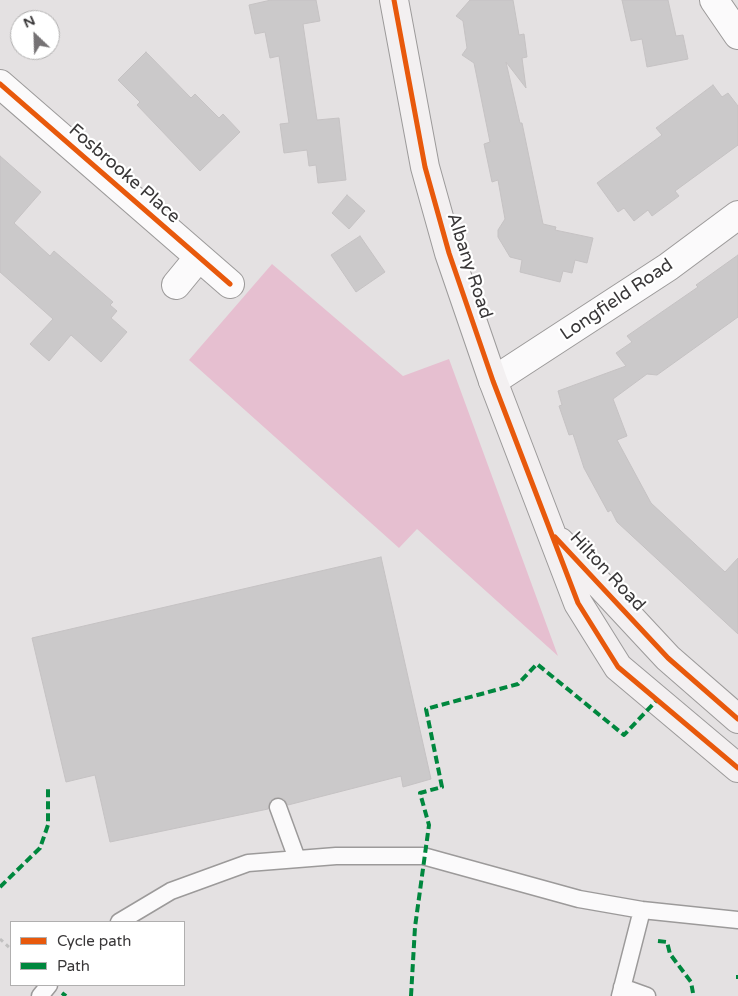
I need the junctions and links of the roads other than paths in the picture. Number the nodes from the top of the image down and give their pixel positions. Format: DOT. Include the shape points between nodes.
graph roads {
  1 [pos="394,0"];
  2 [pos="714,0"];
  3 [pos="738,35"];
  4 [pos="0,84"];
  5 [pos="738,215"];
  6 [pos="199,257"];
  7 [pos="230,284"];
  8 [pos="176,285"];
  9 [pos="493,381"];
  10 [pos="550,532"];
  11 [pos="738,719"];
  12 [pos="738,768"];
  13 [pos="278,807"];
  14 [pos="298,859"];
  15 [pos="642,910"];
  16 [pos="738,920"];
  17 [pos="121,921"];
  18 [pos="48,986"];
  19 [pos="621,991"];
  20 [pos="40,996"];
  21 [pos="646,996"];
  1 -- 9 [label="street, Albany Road" via="425,167 449,253"];
  2 -- 3 [label="street"];
  4 -- 6 [label="street, Fosbrooke Place"];
  5 -- 9 [label="street, Longfield Road" via="668,267"];
  6 -- 7 [label="street, Fosbrooke Place"];
  6 -- 8 [label="street"];
  9 -- 10 [label="street, Albany Road"];
  10 -- 11 [label="street, Hilton Road" via="668,658"];
  10 -- 12 [label="street, Hilton Road" via="578,603 618,667"];
  13 -- 14 [label="lane"];
  14 -- 15 [label="lane" via="423,856 579,898"];
  14 -- 17 [label="lane" via="248,863 171,891"];
  15 -- 16 [label="lane"];
  15 -- 19 [label="lane"];
  18 -- 20 [label="lane"];
  19 -- 21 [label="lane"];
}
